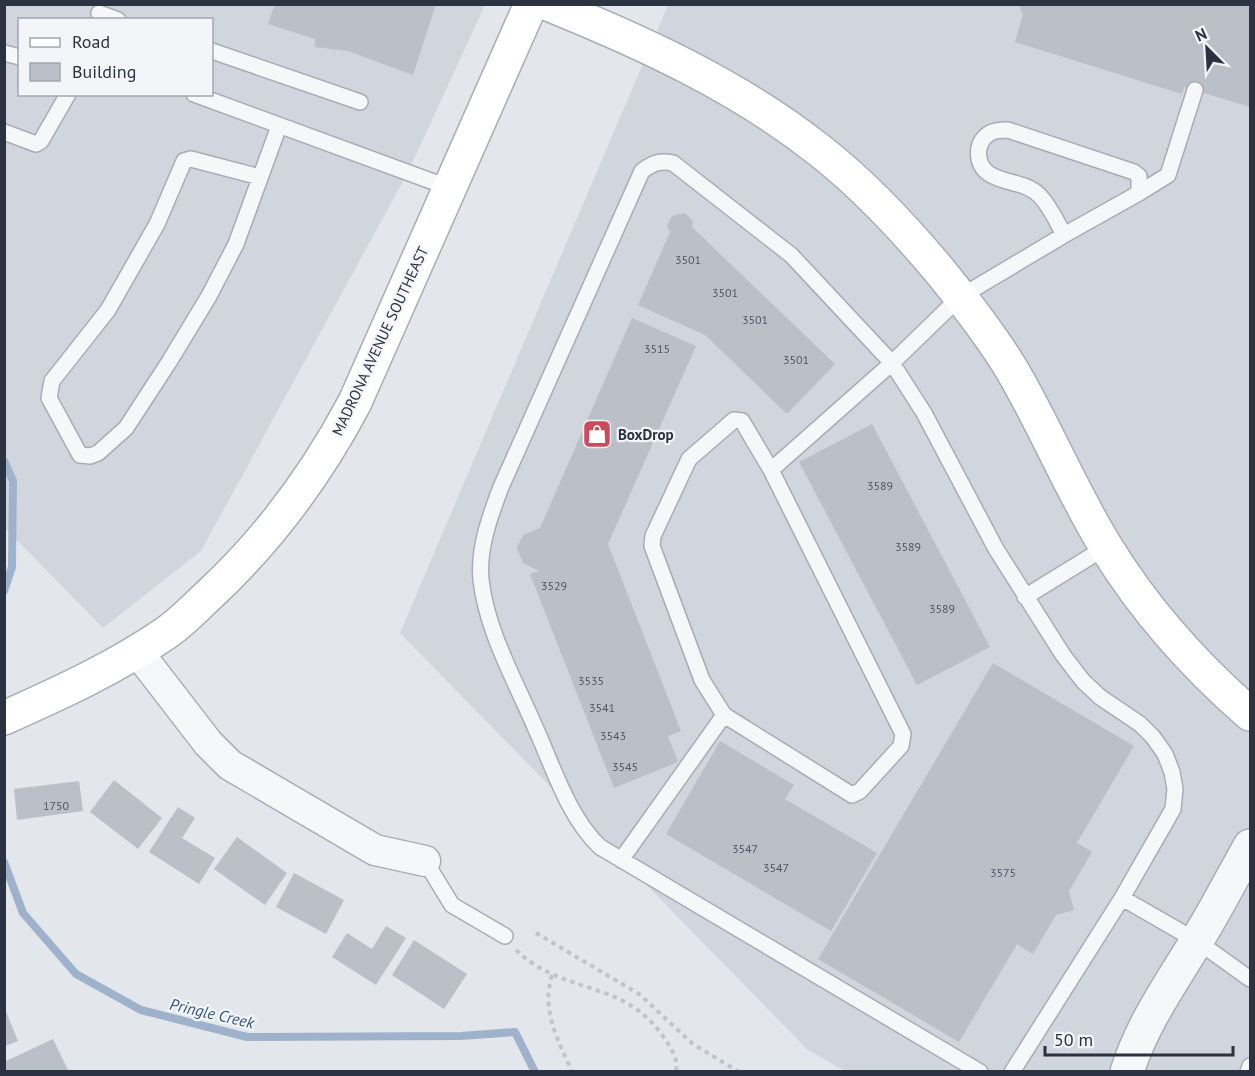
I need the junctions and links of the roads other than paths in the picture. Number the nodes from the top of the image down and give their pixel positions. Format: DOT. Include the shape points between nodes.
graph roads {
  1 [pos="531,4"];
  2 [pos="548,4"];
  3 [pos="99,12"];
  4 [pos="113,18"];
  5 [pos="213,51"];
  6 [pos="1195,90"];
  7 [pos="67,96"];
  8 [pos="199,96"];
  9 [pos="360,102"];
  10 [pos="279,126"];
  11 [pos="4,132"];
  12 [pos="260,177"];
  13 [pos="450,188"];
  14 [pos="1139,193"];
  15 [pos="1064,235"];
  16 [pos="960,297"];
  17 [pos="892,363"];
  18 [pos="771,470"];
  19 [pos="1106,547"];
  20 [pos="1025,597"];
  21 [pos="137,651"];
  22 [pos="1251,714"];
  23 [pos="724,715"];
  24 [pos="4,718"];
  25 [pos="1251,846"];
  26 [pos="621,860"];
  27 [pos="425,861"];
  28 [pos="1122,898"];
  29 [pos="505,936"];
  30 [pos="1197,941"];
  31 [pos="1251,979"];
  32 [pos="1251,1066"];
  33 [pos="980,1071"];
  34 [pos="1012,1071"];
  35 [pos="1127,1071"];
  36 [pos="1248,1071"];
  1 -- 13 [label="main road, MADRONA AVENUE SOUTHEAST"];
  2 -- 16 [label="main road" via="684,64 789,128 893,216"];
  3 -- 4 [label="lane"];
  5 -- 9 [label="lane"];
  6 -- 14 [label="lane" via="1168,175"];
  7 -- 11 [label="lane" via="36,144"];
  8 -- 10 [label="lane"];
  10 -- 12 [label="lane"];
  10 -- 13 [label="lane"];
  12 -- 12 [label="lane" via="236,244 169,362 126,428 98,453 80,455 49,398 52,381 114,301 157,224 183,161 192,159"];
  13 -- 21 [label="main road, MADRONA AVENUE SOUTHEAST" via="332,446 265,538 235,571 167,632"];
  14 -- 15 [label="lane"];
  14 -- 15 [label="lane" via="1139,176 1134,172 1008,130 989,134 979,144 979,161 984,169 1039,195"];
  15 -- 16 [label="lane"];
  16 -- 17 [label="lane"];
  16 -- 19 [label="main road" via="1012,370"];
  17 -- 18 [label="lane"];
  17 -- 20 [label="lane" via="924,413"];
  17 -- 26 [label="lane" via="791,255 674,163 663,161 642,171 501,487 488,520 481,579 492,629 569,803 590,838"];
  18 -- 23 [label="lane" via="742,421 734,420 689,459 653,536 652,546 698,671"];
  18 -- 23 [label="lane" via="898,723 903,741 860,791 852,795"];
  19 -- 20 [label="lane"];
  19 -- 22 [label="main road" via="1154,614"];
  20 -- 28 [label="lane" via="1083,681 1153,737 1172,772 1173,809"];
  21 -- 24 [label="main road, MADRONA AVENUE SOUTHEAST" via="74,687"];
  21 -- 27 [label="street" via="208,743 230,765 375,850"];
  23 -- 26 [label="lane"];
  25 -- 30 [label="street"];
  26 -- 33 [label="lane"];
  27 -- 29 [label="lane" via="452,905"];
  28 -- 30 [label="lane"];
  28 -- 34 [label="lane"];
  30 -- 31 [label="lane"];
  30 -- 35 [label="street" via="1153,1009"];
  32 -- 36 [label="lane"];
}
